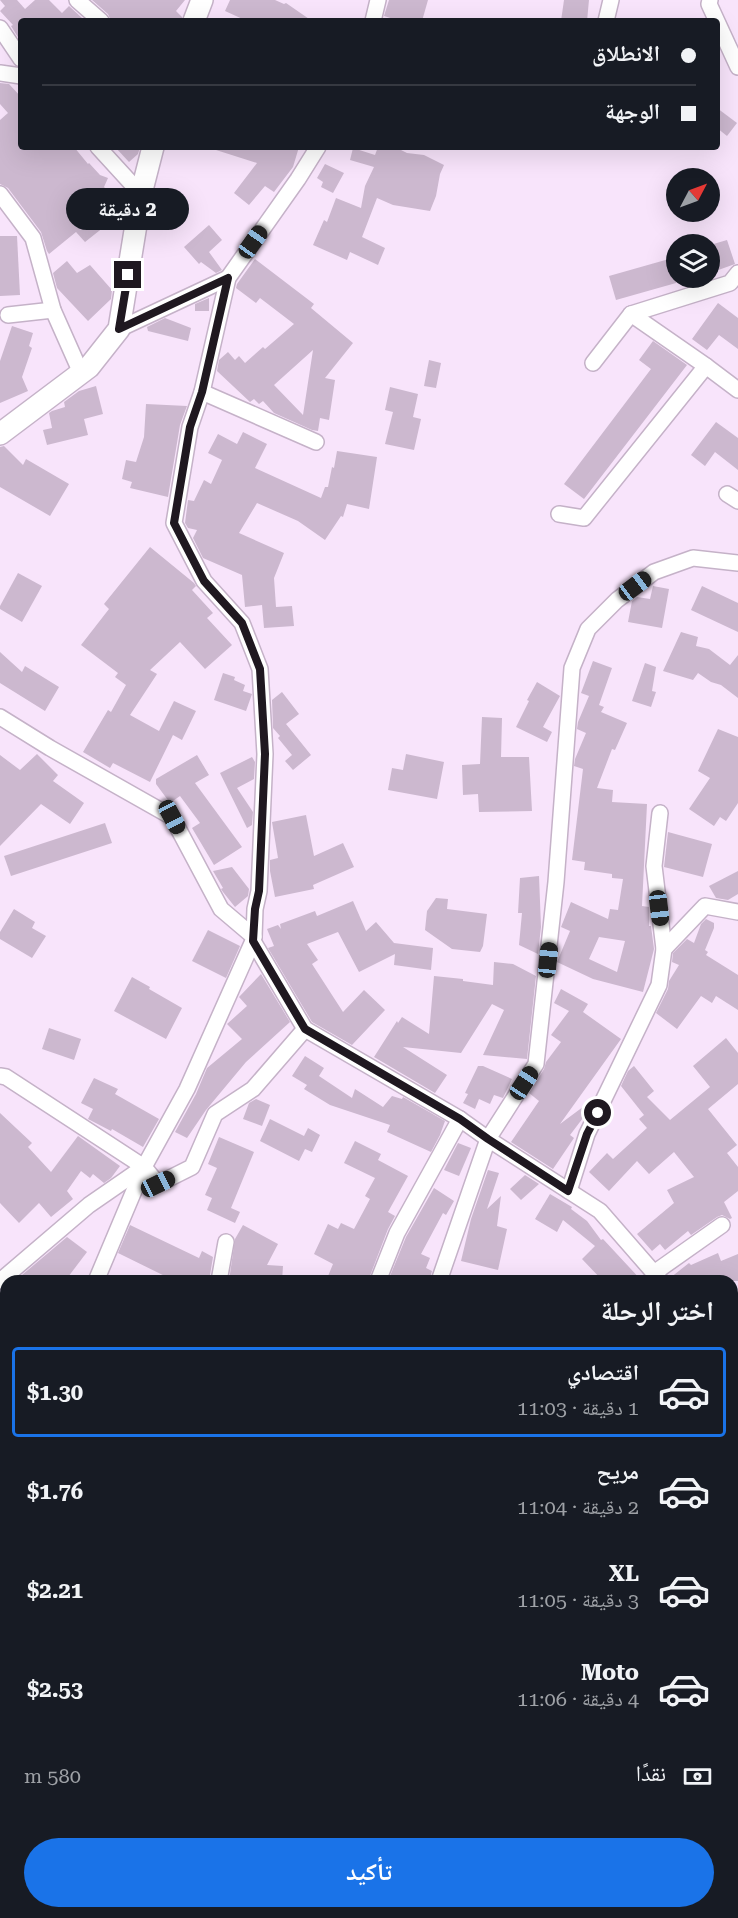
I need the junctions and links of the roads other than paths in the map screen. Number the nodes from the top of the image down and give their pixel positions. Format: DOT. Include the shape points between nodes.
graph roads {
  1 [pos="76,0"];
  2 [pos="202,0"];
  3 [pos="378,0"];
  4 [pos="611,0"];
  5 [pos="710,0"];
  6 [pos="97,18"];
  7 [pos="195,18"];
  8 [pos="374,18"];
  9 [pos="607,18"];
  10 [pos="715,18"];
  11 [pos="0,28"];
  12 [pos="720,28"];
  13 [pos="18,54"];
  14 [pos="738,67"];
  15 [pos="0,73"];
  16 [pos="18,76"];
  17 [pos="101,150"];
  18 [pos="152,150"];
  19 [pos="316,150"];
  20 [pos="0,194"];
  21 [pos="141,194"];
  22 [pos="228,278"];
  23 [pos="735,282"];
  24 [pos="53,310"];
  25 [pos="631,314"];
  26 [pos="8,315"];
  27 [pos="119,329"];
  28 [pos="593,363"];
  29 [pos="706,366"];
  30 [pos="81,374"];
  31 [pos="738,390"];
  32 [pos="202,392"];
  33 [pos="0,434"];
  34 [pos="316,442"];
  35 [pos="559,514"];
  36 [pos="738,562"];
  37 [pos="0,717"];
  38 [pos="660,813"];
  39 [pos="738,912"];
  40 [pos="254,939"];
  41 [pos="664,949"];
  42 [pos="305,1029"];
  43 [pos="0,1076"];
  44 [pos="460,1119"];
  45 [pos="488,1139"];
  46 [pos="144,1167"];
  47 [pos="568,1191"];
  48 [pos="722,1225"];
  49 [pos="226,1242"];
  50 [pos="7,1275"];
  51 [pos="99,1275"];
  52 [pos="220,1275"];
  53 [pos="380,1275"];
  54 [pos="442,1275"];
  55 [pos="655,1275"];
  56 [pos="660,1275"];
  1 -- 6 [label="street"];
  2 -- 7 [label="street"];
  3 -- 8 [label="street"];
  4 -- 9 [label="street"];
  5 -- 10 [label="street"];
  11 -- 13 [label="street"];
  12 -- 14 [label="street"];
  15 -- 16 [label="street"];
  17 -- 21 [label="street"];
  18 -- 21 [label="street"];
  19 -- 22 [label="street"];
  20 -- 24 [label="street" via="33,238"];
  21 -- 27 [label="street"];
  22 -- 27 [label="street"];
  22 -- 32 [label="street"];
  23 -- 25 [label="street"];
  24 -- 26 [label="street"];
  24 -- 30 [label="street"];
  25 -- 28 [label="street"];
  25 -- 29 [label="street"];
  27 -- 30 [label="street"];
  29 -- 31 [label="street"];
  29 -- 35 [label="street" via="584,518"];
  30 -- 33 [label="street"];
  32 -- 34 [label="street"];
  32 -- 40 [label="street" via="190,427 174,523 204,581 242,623 260,669 265,754"];
  36 -- 45 [label="street" via="693,558 654,572 588,629 572,668 556,882 536,1064"];
  37 -- 40 [label="street" via="172,817 221,909"];
  38 -- 41 [label="street" via="654,867"];
  39 -- 41 [label="street" via="705,906"];
  40 -- 42 [label="street"];
  40 -- 46 [label="street" via="187,1089"];
  41 -- 47 [label="street" via="660,985 587,1134"];
  42 -- 44 [label="street"];
  42 -- 46 [label="street" via="253,1089 215,1114 192,1167 158,1184"];
  43 -- 46 [label="street"];
  44 -- 45 [label="street"];
  44 -- 53 [label="street" via="397,1233"];
  45 -- 47 [label="street"];
  45 -- 54 [label="street"];
  46 -- 50 [label="street" via="89,1205"];
  46 -- 51 [label="street"];
  47 -- 55 [label="street" via="600,1211"];
  48 -- 56 [label="street"];
  49 -- 52 [label="street"];
}
